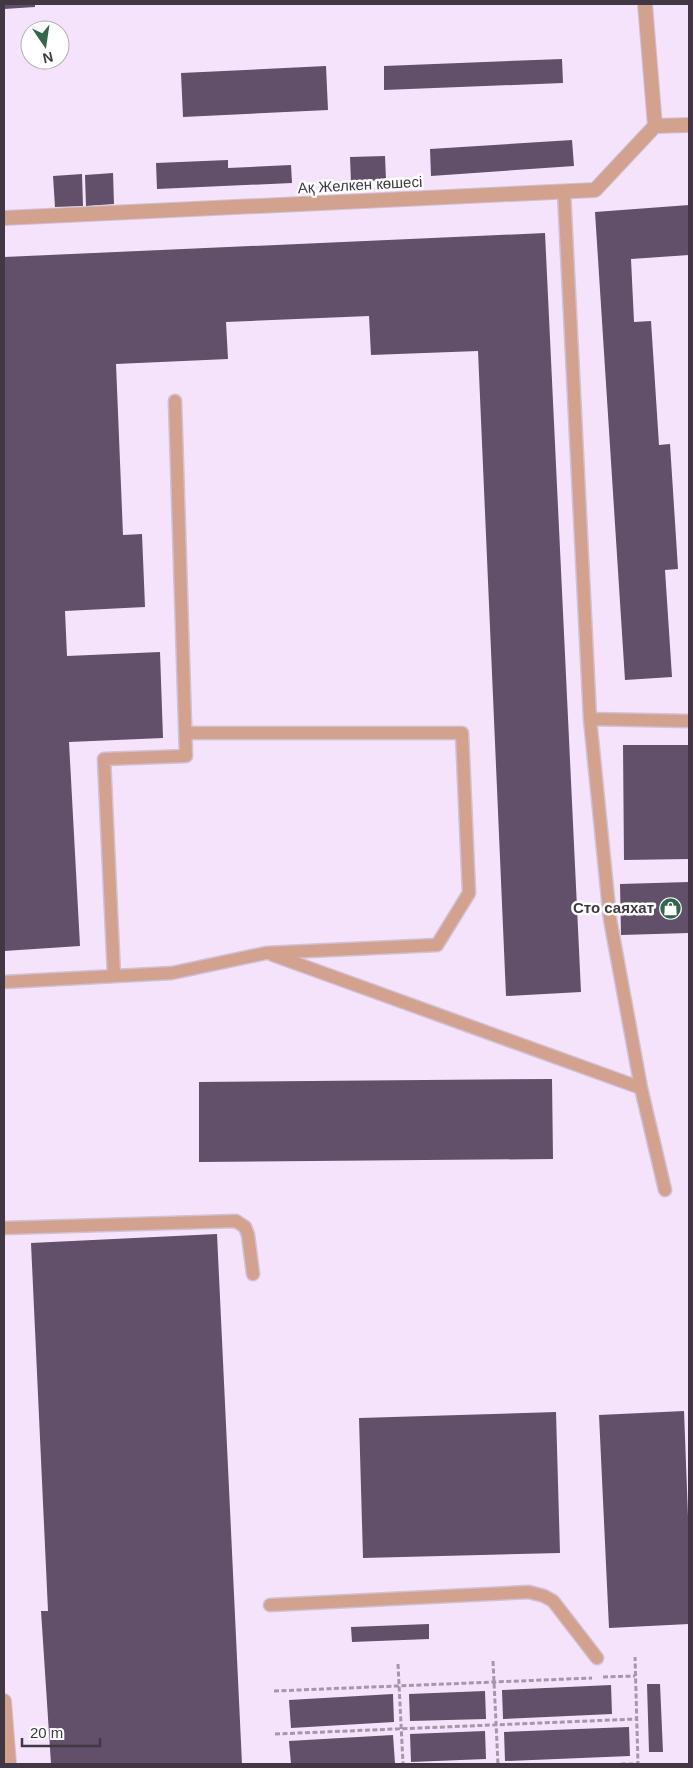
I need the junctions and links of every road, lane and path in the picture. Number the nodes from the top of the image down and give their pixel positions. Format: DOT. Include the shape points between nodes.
graph roads {
  1 [pos="645,4"];
  2 [pos="689,125"];
  3 [pos="655,126"];
  4 [pos="564,192"];
  5 [pos="4,218"];
  6 [pos="175,401"];
  7 [pos="590,719"];
  8 [pos="689,721"];
  9 [pos="186,733"];
  10 [pos="266,953"];
  11 [pos="114,976"];
  12 [pos="4,982"];
  13 [pos="641,1088"];
  14 [pos="665,1190"];
  15 [pos="4,1228"];
  16 [pos="253,1274"];
  17 [pos="270,1605"];
  18 [pos="635,1657"];
  19 [pos="597,1658"];
  20 [pos="493,1661"];
  21 [pos="398,1664"];
  22 [pos="635,1676"];
  23 [pos="494,1682"];
  24 [pos="399,1686"];
  25 [pos="274,1692"];
  26 [pos="4,1701"];
  27 [pos="636,1719"];
  28 [pos="496,1725"];
  29 [pos="401,1729"];
  30 [pos="275,1734"];
  31 [pos="9,1764"];
  32 [pos="403,1764"];
  33 [pos="498,1764"];
  34 [pos="621,1764"];
  1 -- 3 [label="street"];
  2 -- 3 [label="street"];
  3 -- 4 [label="street, Ақ Желкен көшесі" via="595,190"];
  4 -- 5 [label="street, Ақ Желкен көшесі"];
  4 -- 7 [label="lane"];
  6 -- 9 [label="lane"];
  7 -- 8 [label="lane"];
  7 -- 13 [label="lane" via="610,919"];
  9 -- 10 [label="lane" via="462,733 469,893 437,945"];
  9 -- 11 [label="lane" via="186,756 104,759"];
  10 -- 11 [label="lane" via="172,973"];
  10 -- 13 [label="lane"];
  11 -- 12 [label="lane"];
  13 -- 14 [label="lane"];
  15 -- 16 [label="lane" via="236,1222 245,1227 248,1235"];
  17 -- 19 [label="lane" via="529,1592 553,1601"];
  18 -- 22 [label="path"];
  20 -- 23 [label="path"];
  21 -- 24 [label="path"];
  22 -- 23 [label="path"];
  22 -- 27 [label="path"];
  23 -- 24 [label="path"];
  23 -- 28 [label="path"];
  24 -- 25 [label="path"];
  24 -- 29 [label="path"];
  26 -- 31 [label="street"];
  27 -- 28 [label="path"];
  27 -- 34 [label="path" via="638,1764"];
  28 -- 29 [label="path"];
  28 -- 33 [label="path"];
  29 -- 30 [label="path"];
  29 -- 32 [label="path"];
}
